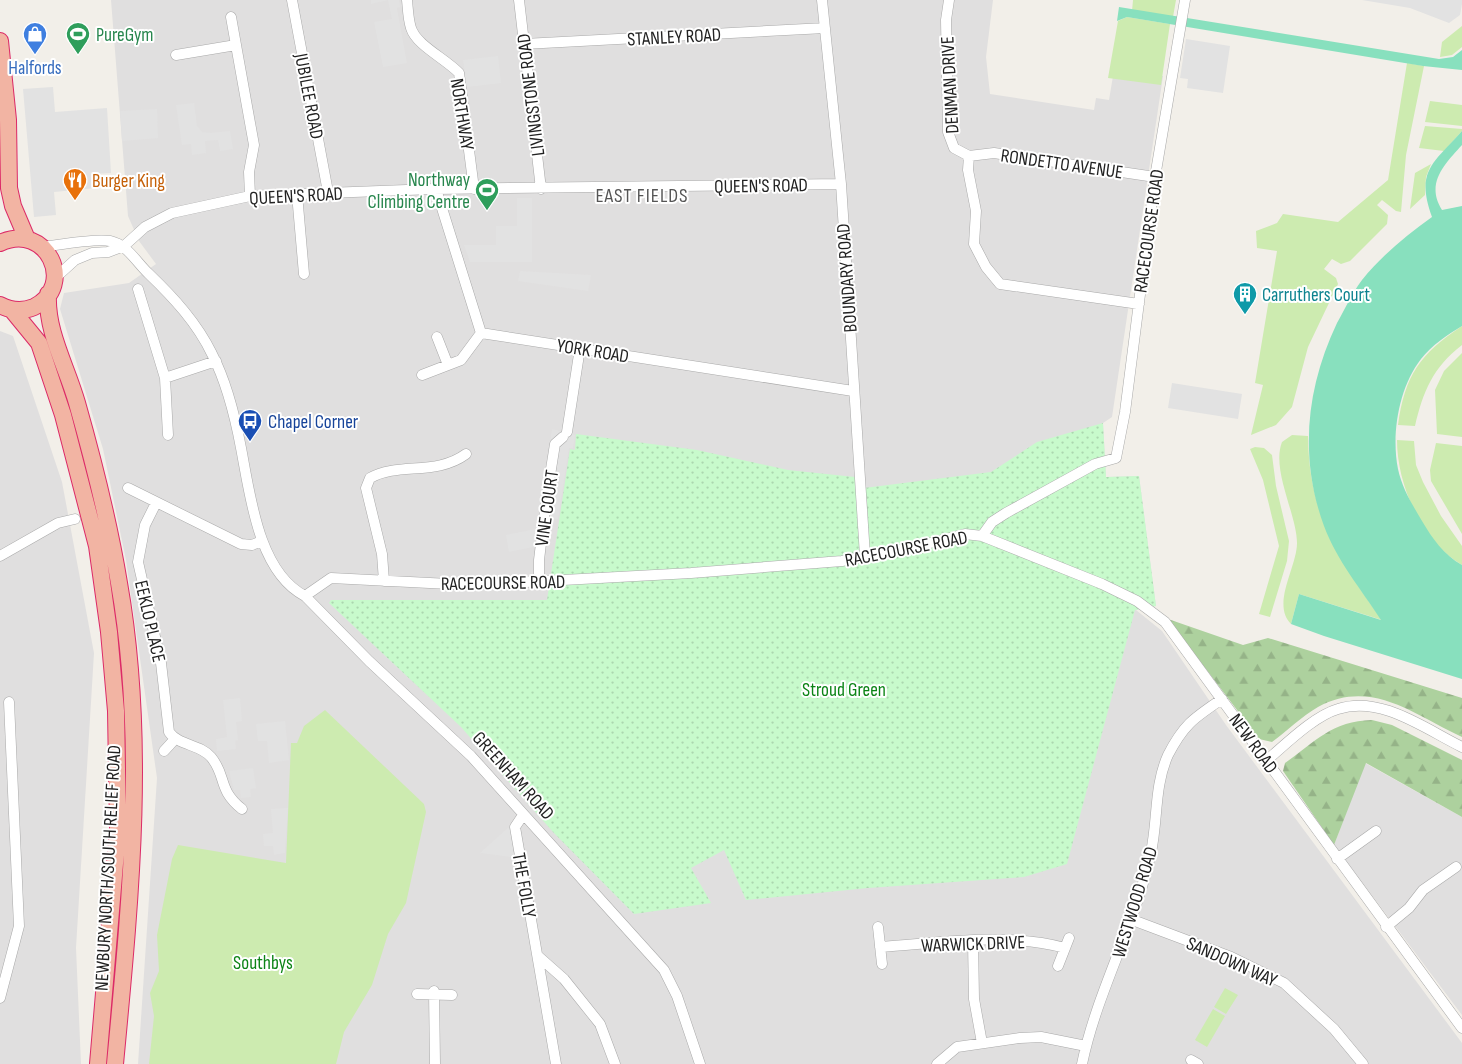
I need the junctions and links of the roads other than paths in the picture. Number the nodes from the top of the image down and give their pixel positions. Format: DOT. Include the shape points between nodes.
graph roads {
  1 [pos="292,0"];
  2 [pos="407,0"];
  3 [pos="519,0"];
  4 [pos="822,0"];
  5 [pos="949,0"];
  6 [pos="1185,0"];
  7 [pos="231,18"];
  8 [pos="825,28"];
  9 [pos="0,41"];
  10 [pos="524,44"];
  11 [pos="236,45"];
  12 [pos="176,55"];
  13 [pos="968,156"];
  14 [pos="1155,177"];
  15 [pos="841,184"];
  16 [pos="474,189"];
  17 [pos="541,189"];
  18 [pos="436,190"];
  19 [pos="328,192"];
  20 [pos="296,194"];
  21 [pos="250,196"];
  22 [pos="0,243"];
  23 [pos="35,243"];
  24 [pos="124,246"];
  25 [pos="304,274"];
  26 [pos="51,287"];
  27 [pos="138,289"];
  28 [pos="1138,304"];
  29 [pos="6,307"];
  30 [pos="481,333"];
  31 [pos="437,337"];
  32 [pos="580,348"];
  33 [pos="216,361"];
  34 [pos="448,365"];
  35 [pos="422,375"];
  36 [pos="165,378"];
  37 [pos="854,391"];
  38 [pos="168,435"];
  39 [pos="466,454"];
  40 [pos="128,488"];
  41 [pos="156,503"];
  42 [pos="75,519"];
  43 [pos="982,536"];
  44 [pos="262,540"];
  45 [pos="0,556"];
  46 [pos="865,556"];
  47 [pos="384,580"];
  48 [pos="539,582"];
  49 [pos="305,596"];
  50 [pos="1222,699"];
  51 [pos="9,702"];
  52 [pos="175,739"];
  53 [pos="1462,747"];
  54 [pos="164,751"];
  55 [pos="1266,760"];
  56 [pos="242,809"];
  57 [pos="524,815"];
  58 [pos="1376,831"];
  59 [pos="1337,859"];
  60 [pos="1456,868"];
  61 [pos="1130,919"];
  62 [pos="878,927"];
  63 [pos="1386,927"];
  64 [pos="1069,938"];
  65 [pos="973,941"];
  66 [pos="880,947"];
  67 [pos="1065,948"];
  68 [pos="538,956"];
  69 [pos="882,964"];
  70 [pos="1058,966"];
  71 [pos="434,993"];
  72 [pos="417,994"];
  73 [pos="452,995"];
  74 [pos="0,998"];
  75 [pos="1462,1028"];
  76 [pos="982,1043"];
  77 [pos="1086,1046"];
  78 [pos="98,1064"];
  79 [pos="115,1064"];
  80 [pos="435,1064"];
  81 [pos="556,1064"];
  82 [pos="616,1064"];
  83 [pos="700,1064"];
  84 [pos="938,1064"];
  85 [pos="1082,1064"];
  86 [pos="1363,1064"];
  1 -- 19 [label="street, JUBILEE ROAD"];
  2 -- 16 [label="street, NORTHWAY" via="411,28 419,42 448,61 459,73"];
  3 -- 10 [label="street, LIVINGSTONE ROAD"];
  4 -- 8 [label="street, BOUNDARY ROAD"];
  5 -- 13 [label="street, DENMAN DRIVE" via="946,20 948,132 954,148"];
  6 -- 14 [label="street, RACECOURSE ROAD"];
  7 -- 11 [label="street"];
  8 -- 10 [label="street, STANLEY ROAD"];
  8 -- 15 [label="street, BOUNDARY ROAD"];
  9 -- 23 [label="highway" via="8,120 9,188 13,206"];
  10 -- 17 [label="street, LIVINGSTONE ROAD"];
  11 -- 12 [label="street"];
  11 -- 21 [label="street" via="254,145 249,172"];
  13 -- 14 [label="street, RONDETTO AVENUE" via="994,153"];
  13 -- 28 [label="street, DENMAN DRIVE" via="976,211 974,244 1000,284"];
  14 -- 28 [label="street, RACECOURSE ROAD"];
  15 -- 17 [label="street, QUEEN'S ROAD"];
  15 -- 37 [label="street, BOUNDARY ROAD"];
  16 -- 17 [label="street, QUEEN'S ROAD"];
  16 -- 18 [label="street, QUEEN'S ROAD"];
  18 -- 19 [label="street, QUEEN'S ROAD"];
  18 -- 30 [label="street"];
  19 -- 20 [label="street, QUEEN'S ROAD"];
  20 -- 21 [label="street, QUEEN'S ROAD"];
  20 -- 25 [label="street"];
  21 -- 24 [label="street, QUEEN'S ROAD" via="172,213 145,227"];
  22 -- 23 [label="highway" via="18,238"];
  23 -- 24 [label="street" via="108,241"];
  23 -- 26 [label="highway, NEWBURY NORTH/SOUTH RELIEF ROAD" via="51,258"];
  24 -- 26 [label="street" via="83,256 64,268"];
  24 -- 33 [label="street, GREENHAM ROAD" via="191,319"];
  26 -- 29 [label="highway" via="36,305 21,310"];
  26 -- 79 [label="highway, NEWBURY NORTH/SOUTH RELIEF ROAD" via="50,326 77,401 107,514 120,585 131,684 133,822"];
  27 -- 36 [label="street"];
  28 -- 43 [label="street, RACECOURSE ROAD" via="1116,458 1095,464 1006,513 992,522"];
  29 -- 78 [label="highway, NEWBURY NORTH/SOUTH RELIEF ROAD" via="38,343 63,415 97,546 109,632 116,711 118,820"];
  30 -- 32 [label="street, YORK ROAD"];
  30 -- 34 [label="street" via="460,360"];
  31 -- 34 [label="street"];
  32 -- 37 [label="street, YORK ROAD"];
  32 -- 48 [label="street, VINE COURT" via="565,435 556,444 547,494"];
  33 -- 36 [label="street"];
  33 -- 44 [label="street, GREENHAM ROAD" via="235,422"];
  34 -- 35 [label="street"];
  36 -- 38 [label="street"];
  37 -- 46 [label="street, BOUNDARY ROAD"];
  39 -- 47 [label="street" via="454,463 378,474 370,478 366,488 382,554"];
  40 -- 41 [label="street"];
  41 -- 44 [label="street" via="241,544 252,545"];
  41 -- 52 [label="street, EEKLO PLACE" via="145,525 138,562 161,662 169,732"];
  42 -- 45 [label="street" via="58,523"];
  43 -- 46 [label="street, RACECOURSE ROAD" via="965,534"];
  43 -- 50 [label="street, NEW ROAD" via="1137,601 1165,622"];
  44 -- 49 [label="street, GREENHAM ROAD" via="295,591"];
  46 -- 48 [label="street, RACECOURSE ROAD" via="842,561"];
  47 -- 48 [label="street, RACECOURSE ROAD" via="469,585"];
  47 -- 49 [label="street, RACECOURSE ROAD" via="331,578"];
  49 -- 57 [label="street, GREENHAM ROAD" via="369,661 452,737"];
  50 -- 55 [label="street, NEW ROAD"];
  50 -- 61 [label="street, WESTWOOD ROAD" via="1190,720 1167,758 1158,790 1151,852"];
  51 -- 74 [label="street" via="18,926"];
  52 -- 54 [label="street"];
  52 -- 56 [label="street" via="212,758 224,790"];
  53 -- 55 [label="street" via="1380,707 1353,706 1336,709 1320,718"];
  55 -- 59 [label="street, NEW ROAD"];
  57 -- 68 [label="street, THE FOLLY" via="515,827"];
  57 -- 83 [label="street, GREENHAM ROAD" via="664,970 678,996"];
  58 -- 59 [label="street"];
  59 -- 63 [label="street, NEW ROAD"];
  60 -- 63 [label="street" via="1423,890 1409,908"];
  61 -- 77 [label="street, WESTWOOD ROAD"];
  61 -- 86 [label="street, SANDOWN WAY" via="1231,957 1284,983 1334,1029"];
  62 -- 66 [label="street"];
  63 -- 75 [label="street, NEW ROAD"];
  64 -- 67 [label="street"];
  65 -- 66 [label="street, WARWICK DRIVE"];
  65 -- 67 [label="street, WARWICK DRIVE" via="1043,942"];
  65 -- 76 [label="street" via="974,999"];
  66 -- 69 [label="street"];
  67 -- 70 [label="street"];
  68 -- 81 [label="street, THE FOLLY"];
  68 -- 82 [label="street" via="564,980 600,1024"];
  71 -- 72 [label="street"];
  71 -- 73 [label="street"];
  71 -- 80 [label="street"];
  76 -- 77 [label="street" via="1041,1037"];
  76 -- 84 [label="street" via="957,1047"];
  77 -- 85 [label="street, WESTWOOD ROAD"];
}
